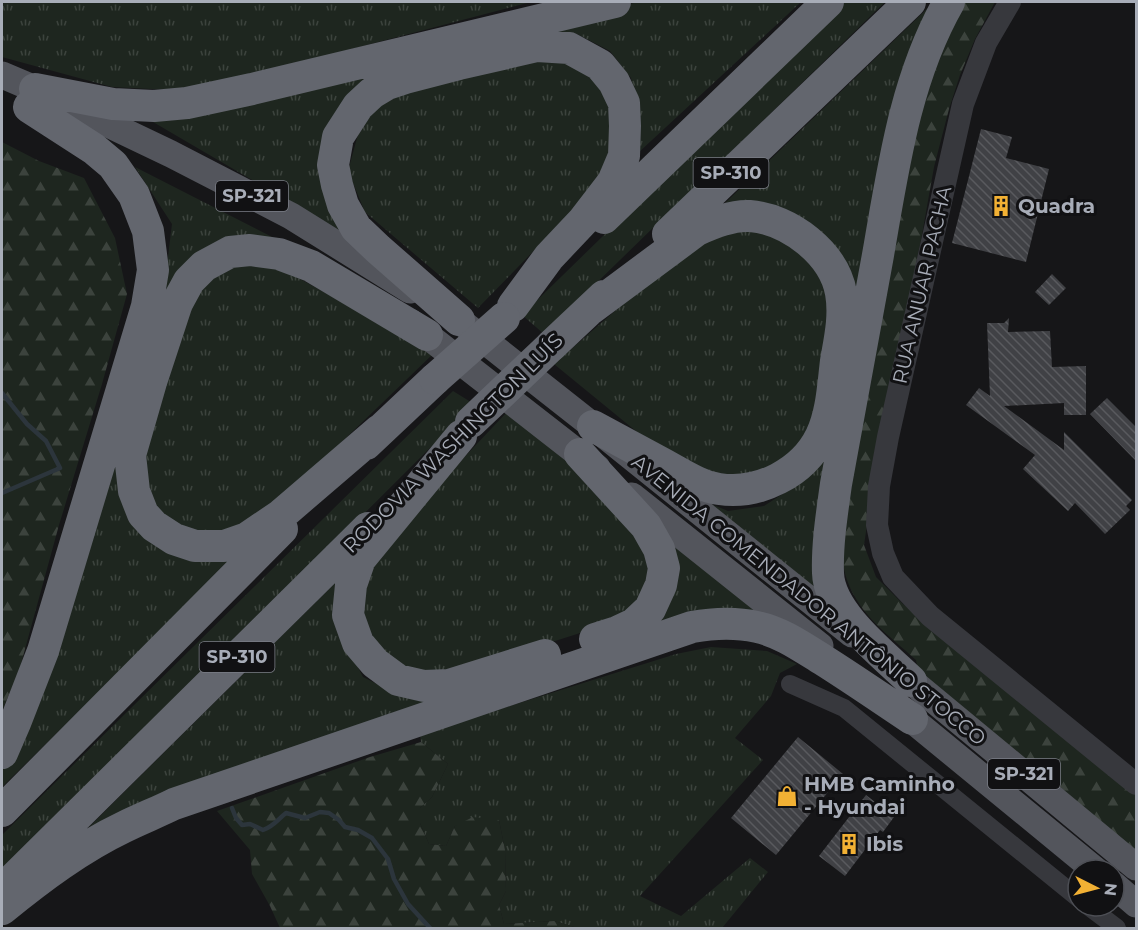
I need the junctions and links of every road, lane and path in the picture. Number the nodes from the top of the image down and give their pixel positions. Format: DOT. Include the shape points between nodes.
graph roads {
  1 [pos="615,2"];
  2 [pos="828,2"];
  3 [pos="910,2"];
  4 [pos="949,2"];
  5 [pos="1010,2"];
  6 [pos="2,75"];
  7 [pos="22,97"];
  8 [pos="588,311"];
  9 [pos="508,312"];
  10 [pos="459,320"];
  11 [pos="427,335"];
  12 [pos="593,426"];
  13 [pos="466,429"];
  14 [pos="380,430"];
  15 [pos="580,454"];
  16 [pos="911,681"];
  17 [pos="790,684"];
  18 [pos="912,719"];
  19 [pos="2,753"];
  20 [pos="1137,784"];
  21 [pos="2,812"];
  22 [pos="1080,858"];
  23 [pos="1137,867"];
  24 [pos="1066,888"];
  25 [pos="2,890"];
  26 [pos="2,909"];
  27 [pos="1103,918"];
  28 [pos="1116,928"];
  1 -- 7 [label="highway" via="187,103 154,106"];
  2 -- 9 [label="highway, SP-310"];
  3 -- 8 [label="highway, RODOVIA WASHINGTON LUÍS / SP-310"];
  4 -- 16 [label="highway" via="914,84 895,155 830,537 828,575 836,602 853,625"];
  5 -- 20 [label="street, RUA ANUAR PACHA" via="986,43 963,105 888,437 877,525 893,577 930,616"];
  6 -- 7 [label="main road, SP-321"];
  7 -- 10 [label="main road, SP-321" via="171,154 291,216"];
  7 -- 11 [label="main road, SP-321" via="296,239"];
  7 -- 19 [label="highway" via="113,165 134,195 145,222 153,270 147,306 43,651"];
  8 -- 12 [label="highway" via="697,230 750,216 794,231 823,256 841,292 843,316 829,411 821,436 807,457 787,474 764,485 742,490 717,489 694,481"];
  8 -- 13 [label="highway, RODOVIA WASHINGTON LUÍS / SP-310, bridge"];
  9 -- 10 [label="highway" via="614,182 624,156 624,103 614,82 600,65 569,48 537,46 387,84 358,106 339,137 333,165 343,205 356,228"];
  9 -- 14 [label="highway, SP-310, bridge"];
  10 -- 12 [label="main road, SP-321"];
  11 -- 14 [label="highway" via="311,266 279,254 230,252 204,266 189,281 177,303 130,455 134,491 143,514 174,539 195,546 224,546 247,538 281,515"];
  11 -- 15 [label="main road, SP-321"];
  12 -- 16 [label="main road, AVENIDA COMENDADOR ANTÔNIO STOCCO"];
  13 -- 15 [label="highway" via="360,559 351,585 348,615 358,643 375,663 398,680 449,686 617,632 634,624 650,609 661,585 659,549 646,526"];
  13 -- 25 [label="highway, RODOVIA WASHINGTON LUÍS / SP-310"];
  14 -- 21 [label="highway, SP-310"];
  15 -- 18 [label="main road, AVENIDA COMENDADOR ANTÔNIO STOCCO"];
  16 -- 23 [label="main road, AVENIDA COMENDADOR ANTÔNIO STOCCO / SP-321"];
  17 -- 24 [label="street" via="844,708"];
  18 -- 22 [label="main road, AVENIDA COMENDADOR ANTÔNIO STOCCO / SP-321"];
  18 -- 26 [label="highway" via="779,634 736,623 692,627 174,804 123,827 70,858"];
  27 -- 28 [label="street"];
}
